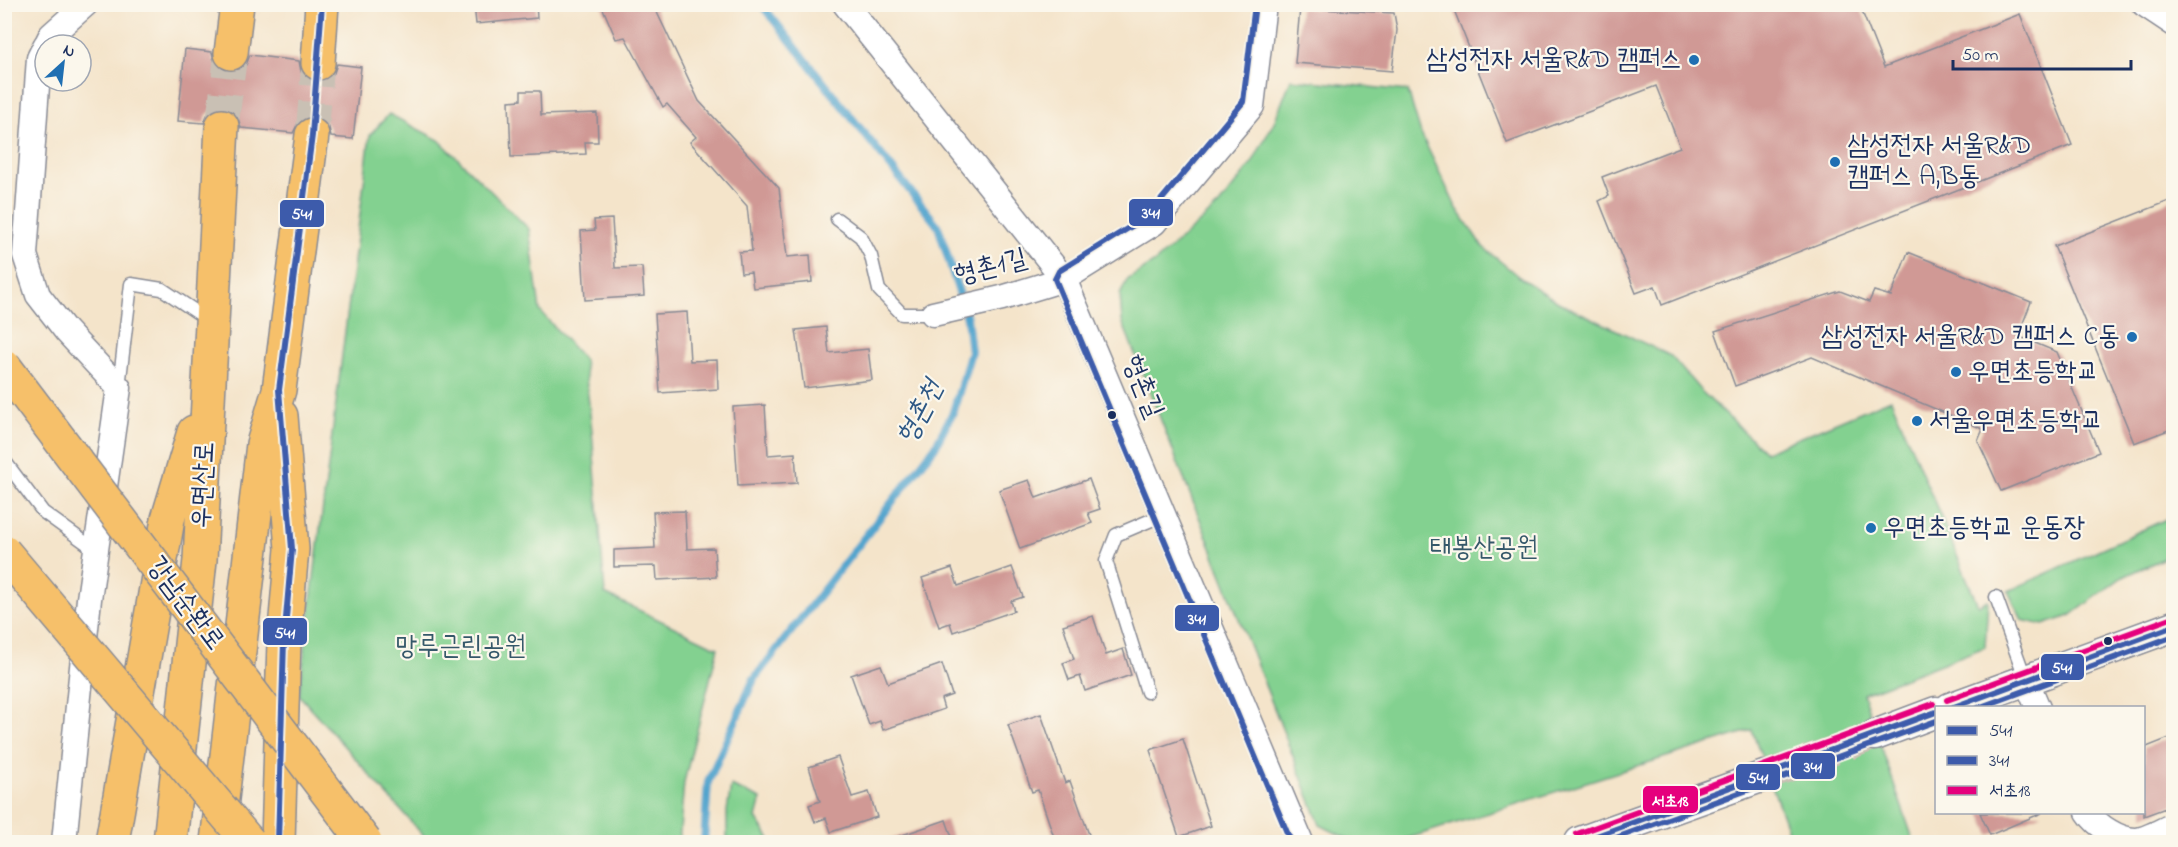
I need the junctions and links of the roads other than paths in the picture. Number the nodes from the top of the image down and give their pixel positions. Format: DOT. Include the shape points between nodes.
graph roads {
  1 [pos="86,4"];
  2 [pos="237,4"];
  3 [pos="322,4"];
  4 [pos="845,4"];
  5 [pos="1264,4"];
  6 [pos="2144,4"];
  7 [pos="2174,24"];
  8 [pos="54,33"];
  9 [pos="231,53"];
  10 [pos="318,63"];
  11 [pos="37,93"];
  12 [pos="222,126"];
  13 [pos="312,135"];
  14 [pos="837,219"];
  15 [pos="1064,279"];
  16 [pos="933,314"];
  17 [pos="213,324"];
  18 [pos="4,366"];
  19 [pos="210,378"];
  20 [pos="119,388"];
  21 [pos="279,390"];
  22 [pos="4,460"];
  23 [pos="1163,515"];
  24 [pos="97,550"];
  25 [pos="4,552"];
  26 [pos="1996,597"];
  27 [pos="2174,626"];
  28 [pos="2026,680"];
  29 [pos="1147,692"];
  30 [pos="1955,706"];
  31 [pos="2037,706"];
  32 [pos="1935,712"];
  33 [pos="1875,735"];
  34 [pos="1764,776"];
  35 [pos="2089,814"];
  36 [pos="2174,825"];
  37 [pos="64,843"];
  38 [pos="112,843"];
  39 [pos="170,843"];
  40 [pos="217,843"];
  41 [pos="249,843"];
  42 [pos="278,843"];
  43 [pos="365,843"];
  44 [pos="1301,843"];
  45 [pos="1580,843"];
  1 -- 8 [label="street"];
  2 -- 9 [label="highway"];
  3 -- 10 [label="highway"];
  4 -- 15 [label="street, 형촌길"];
  5 -- 15 [label="street, 형촌1길" via="1252,106 1154,223"];
  6 -- 7 [label="street"];
  11 -- 20 [label="street" via="25,255 38,295"];
  12 -- 17 [label="highway, 우면산로"];
  13 -- 21 [label="highway, 우면산로"];
  14 -- 16 [label="lane" via="861,237 871,256 879,290 903,314"];
  15 -- 16 [label="street, 형촌1길"];
  15 -- 23 [label="street, 형촌길"];
  17 -- 19 [label="highway, 우면산로"];
  17 -- 20 [label="lane" via="162,289 131,284"];
  18 -- 43 [label="highway, 강남순환로, bridge"];
  19 -- 38 [label="highway" via="168,519"];
  19 -- 39 [label="highway, 우면산로" via="200,560"];
  20 -- 24 [label="street"];
  21 -- 40 [label="highway, 우면산로" via="263,444"];
  21 -- 42 [label="highway" via="292,549 284,641"];
  22 -- 24 [label="lane" via="43,512"];
  23 -- 29 [label="lane" via="1116,535 1106,561"];
  23 -- 44 [label="street, 형촌길"];
  24 -- 37 [label="street"];
  25 -- 41 [label="highway, bridge"];
  26 -- 28 [label="lane"];
  27 -- 28 [label="street"];
  28 -- 30 [label="street"];
  28 -- 31 [label="street"];
  32 -- 33 [label="street"];
  34 -- 45 [label="street"];
  35 -- 36 [label="street" via="2113,834 2137,840"];
}
